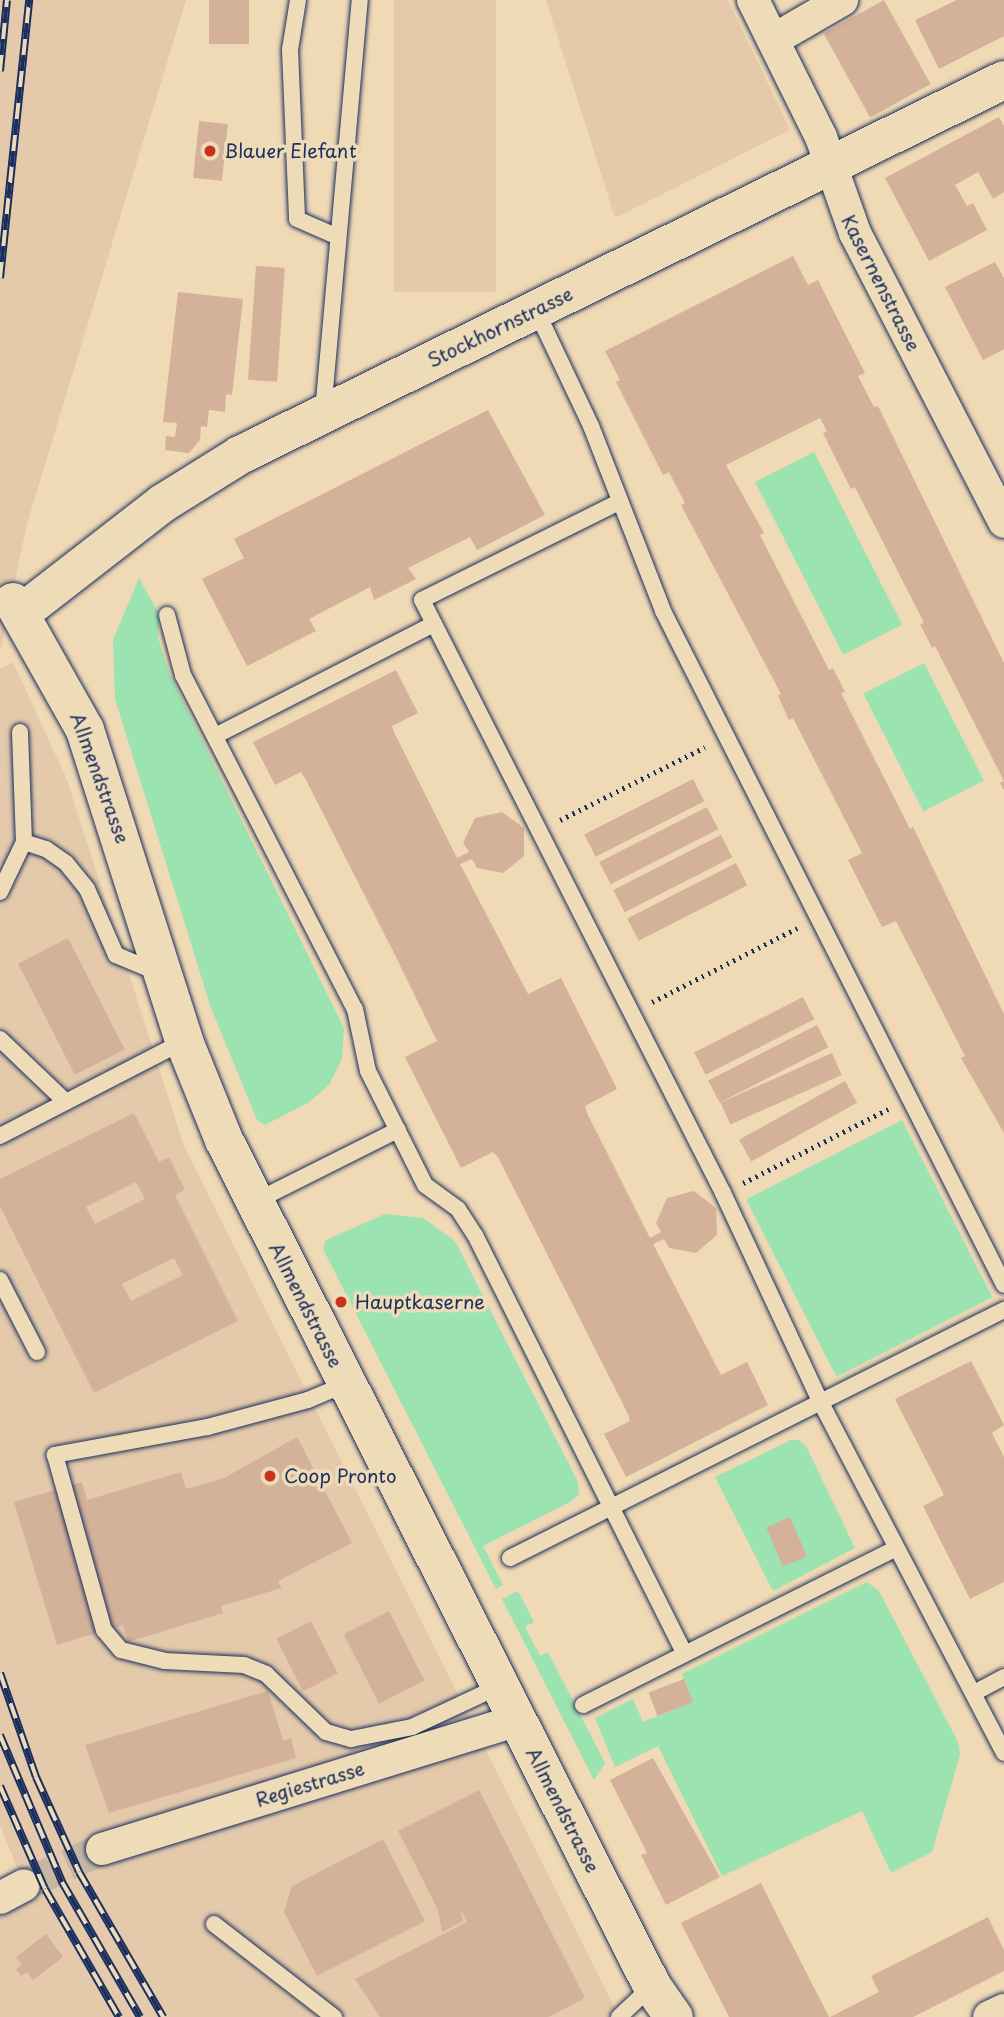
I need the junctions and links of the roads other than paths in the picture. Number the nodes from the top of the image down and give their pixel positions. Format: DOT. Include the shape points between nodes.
graph roads {
  1 [pos="298,0"];
  2 [pos="360,0"];
  3 [pos="753,0"];
  4 [pos="842,0"];
  5 [pos="774,40"];
  6 [pos="1004,80"];
  7 [pos="832,166"];
  8 [pos="336,236"];
  9 [pos="536,310"];
  10 [pos="323,412"];
  11 [pos="619,502"];
  12 [pos="1004,522"];
  13 [pos="16,608"];
  14 [pos="167,615"];
  15 [pos="434,624"];
  16 [pos="20,732"];
  17 [pos="215,736"];
  18 [pos="24,842"];
  19 [pos="0,892"];
  20 [pos="163,975"];
  21 [pos="0,1039"];
  22 [pos="184,1041"];
  23 [pos="66,1102"];
  24 [pos="398,1130"];
  25 [pos="0,1136"];
  26 [pos="254,1202"];
  27 [pos="0,1280"];
  28 [pos="1004,1285"];
  29 [pos="1004,1310"];
  30 [pos="37,1352"];
  31 [pos="346,1384"];
  32 [pos="820,1401"];
  33 [pos="611,1507"];
  34 [pos="896,1548"];
  35 [pos="510,1558"];
  36 [pos="684,1653"];
  37 [pos="1004,1677"];
  38 [pos="500,1686"];
  39 [pos="974,1693"];
  40 [pos="583,1705"];
  41 [pos="518,1720"];
  42 [pos="1004,1753"];
  43 [pos="102,1849"];
  44 [pos="214,1924"];
  45 [pos="657,2002"];
  46 [pos="1004,2010"];
  47 [pos="334,2017"];
  48 [pos="619,2017"];
  49 [pos="674,2017"];
  50 [pos="989,2017"];
  1 -- 8 [label="lane" via="290,50 297,219"];
  2 -- 8 [label="lane"];
  3 -- 5 [label="street, Kasernenstrasse"];
  4 -- 5 [label="street"];
  5 -- 7 [label="street, Kasernenstrasse"];
  6 -- 7 [label="main road, Stockhornstrasse"];
  7 -- 9 [label="main road, Stockhornstrasse"];
  7 -- 12 [label="street, Kasernenstrasse" via="855,233"];
  8 -- 10 [label="lane"];
  9 -- 10 [label="main road, Stockhornstrasse"];
  9 -- 11 [label="lane" via="591,426"];
  10 -- 13 [label="main road, Stockhornstrasse" via="240,455 163,503"];
  11 -- 15 [label="lane" via="422,600"];
  11 -- 28 [label="lane" via="654,592 724,738"];
  13 -- 20 [label="main road, Allmendstrasse" via="85,730"];
  14 -- 17 [label="lane" via="183,675"];
  15 -- 17 [label="lane"];
  15 -- 32 [label="lane" via="723,1193"];
  16 -- 18 [label="lane"];
  17 -- 24 [label="lane" via="355,1009 368,1071"];
  18 -- 19 [label="lane"];
  18 -- 20 [label="lane" via="46,849 66,863 87,889 116,955"];
  20 -- 22 [label="main road, Allmendstrasse"];
  21 -- 23 [label="lane"];
  22 -- 23 [label="lane"];
  22 -- 26 [label="main road, Allmendstrasse"];
  23 -- 25 [label="lane"];
  24 -- 26 [label="lane"];
  24 -- 33 [label="lane" via="425,1185 458,1209 475,1234"];
  26 -- 31 [label="main road, Allmendstrasse"];
  27 -- 30 [label="lane"];
  29 -- 32 [label="lane"];
  31 -- 38 [label="main road, Allmendstrasse"];
  31 -- 38 [label="lane" via="308,1400 207,1427 55,1455 104,1630 121,1650 165,1661 244,1665 266,1674 326,1732 351,1739 412,1727"];
  32 -- 33 [label="lane"];
  32 -- 34 [label="lane"];
  33 -- 35 [label="lane"];
  33 -- 36 [label="lane"];
  34 -- 36 [label="lane"];
  34 -- 39 [label="lane"];
  36 -- 40 [label="lane"];
  37 -- 39 [label="lane"];
  38 -- 41 [label="main road, Allmendstrasse"];
  39 -- 42 [label="lane"];
  41 -- 43 [label="street, Regiestrasse"];
  41 -- 45 [label="main road, Allmendstrasse"];
  44 -- 47 [label="lane"];
  45 -- 48 [label="lane"];
  45 -- 49 [label="main road, Allmendstrasse"];
  46 -- 50 [label="street"];
}
